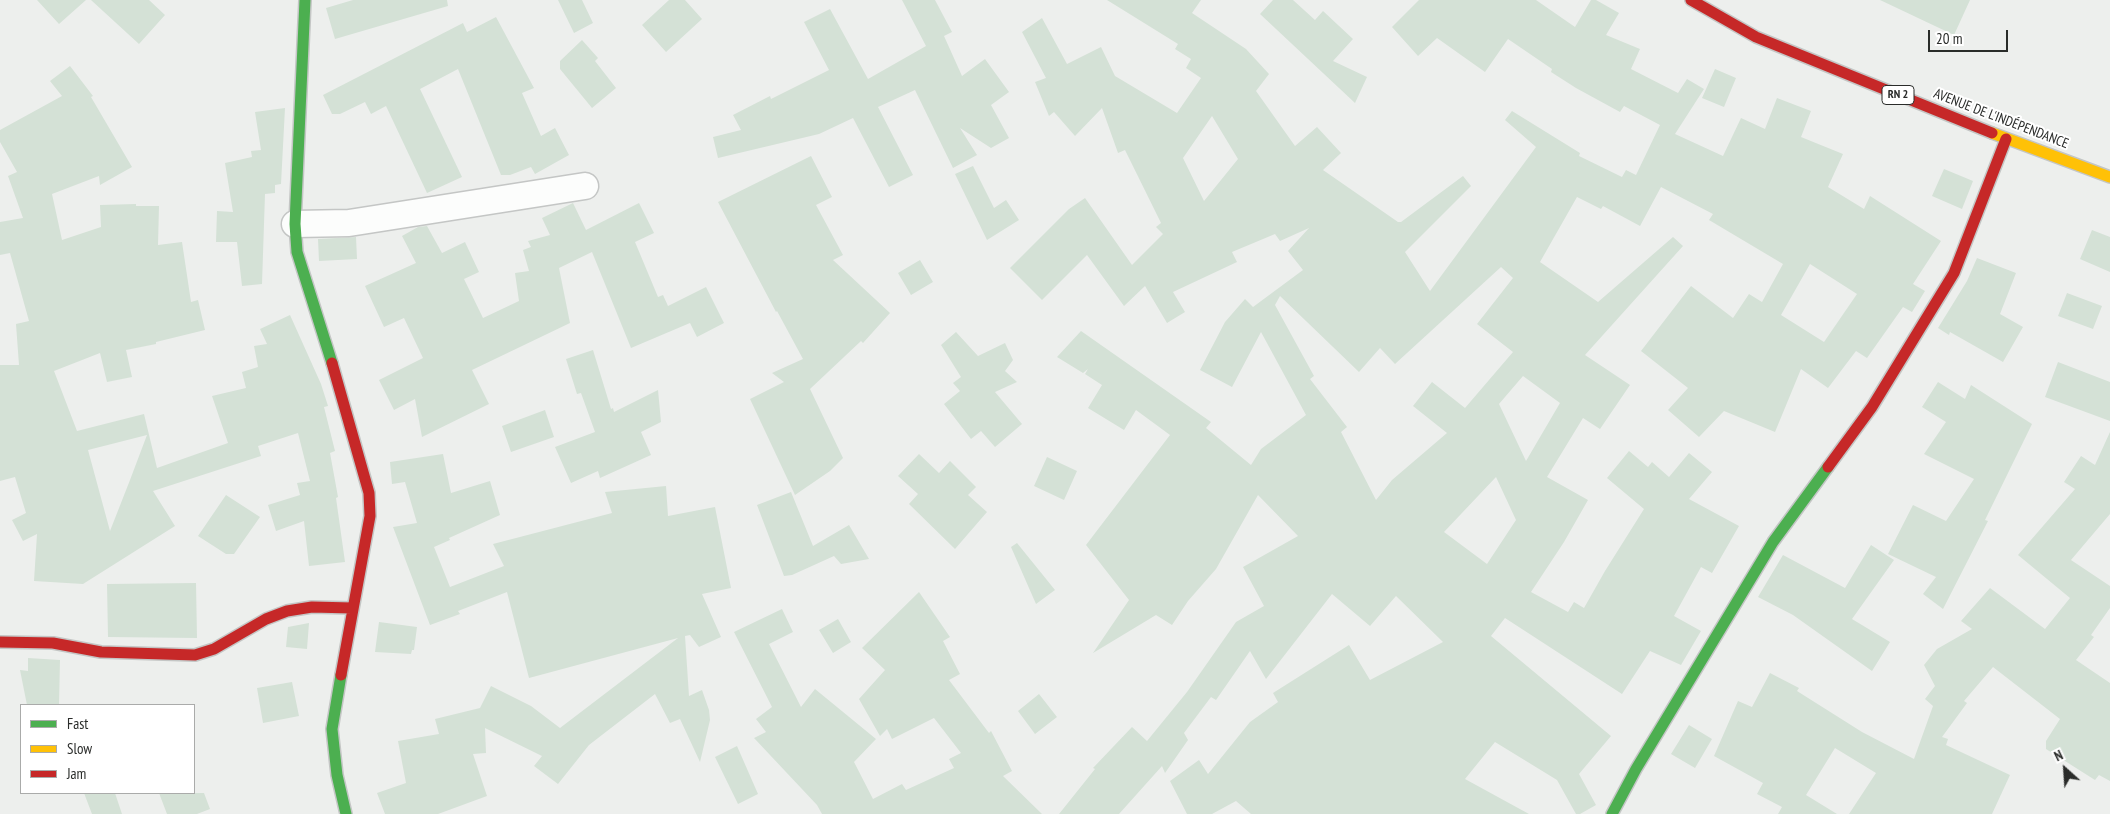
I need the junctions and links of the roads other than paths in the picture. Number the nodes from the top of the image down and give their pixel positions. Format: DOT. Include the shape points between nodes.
graph roads {
  1 [pos="305,0"];
  2 [pos="1691,0"];
  3 [pos="2006,139"];
  4 [pos="2110,177"];
  5 [pos="585,186"];
  6 [pos="295,224"];
  7 [pos="352,608"];
  8 [pos="0,642"];
  9 [pos="346,814"];
  10 [pos="1612,814"];
  1 -- 6 [label="street"];
  2 -- 3 [label="street, AVENUE DE L'INDÉPENDANCE / RN 2" via="1756,37"];
  3 -- 4 [label="street, AVENUE DE L'INDÉPENDANCE / RN 2"];
  3 -- 10 [label="street" via="1954,273 1872,406 1773,542 1636,768"];
  5 -- 6 [label="street" via="349,223"];
  6 -- 7 [label="street" via="298,252 369,493 370,516"];
  7 -- 8 [label="street" via="312,607 287,611 266,619 214,649 195,655 101,652 53,643"];
  7 -- 9 [label="street" via="332,729 337,775"];
}
